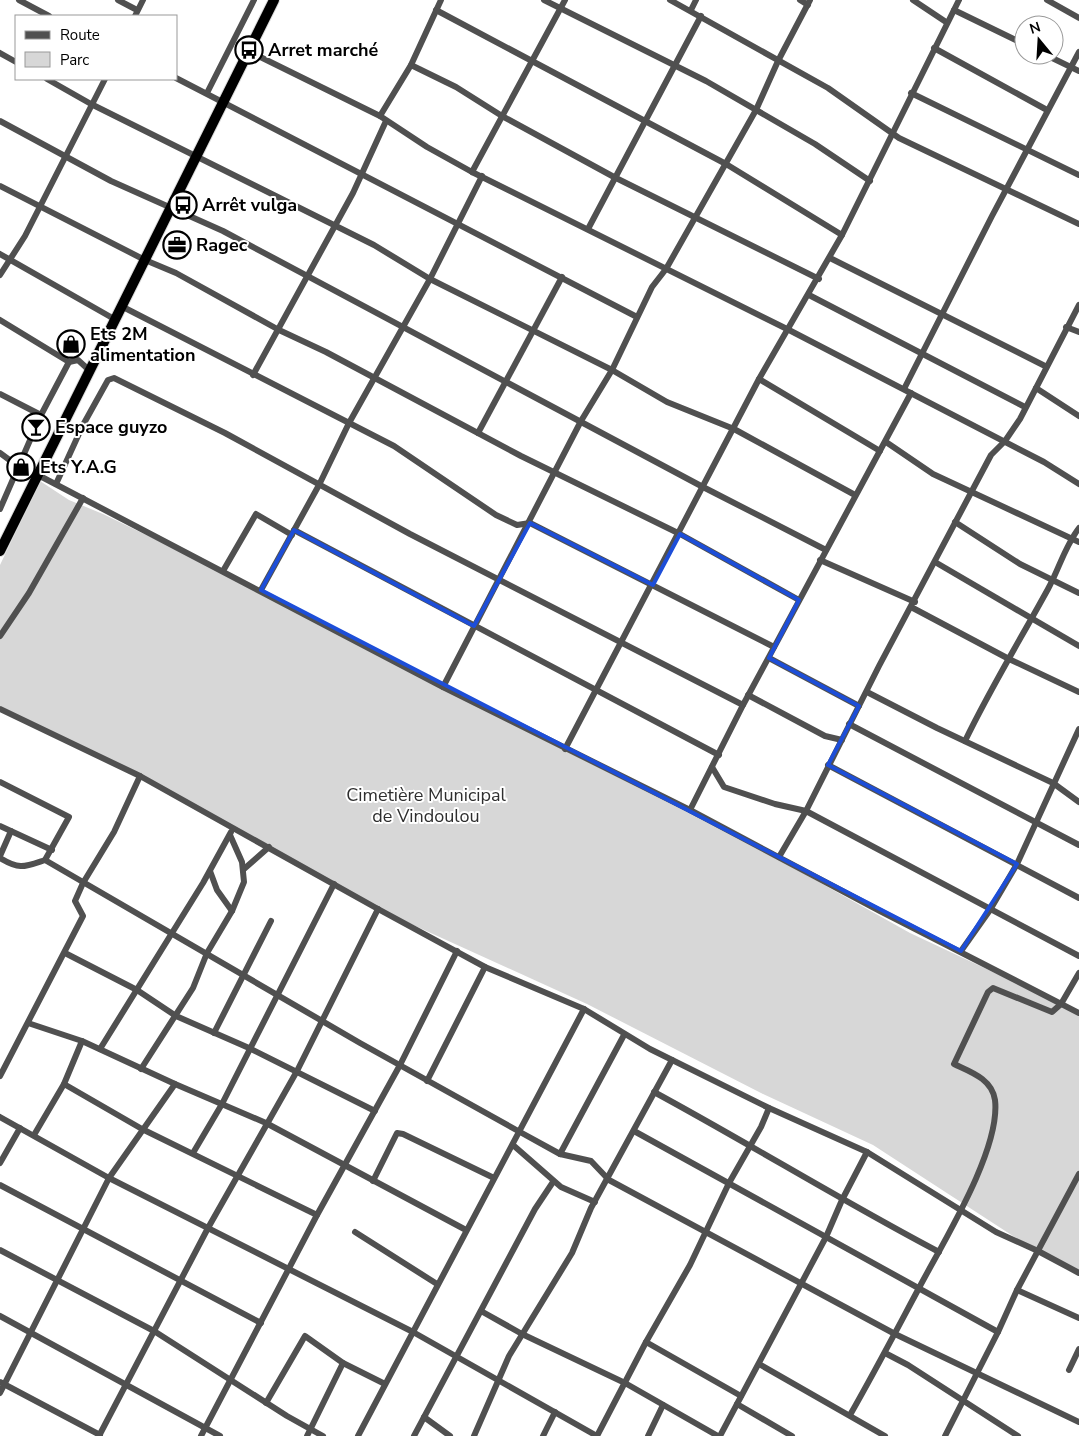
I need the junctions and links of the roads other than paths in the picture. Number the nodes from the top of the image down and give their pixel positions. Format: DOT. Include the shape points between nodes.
graph roads {
  1 [pos="19,0"];
  2 [pos="118,0"];
  3 [pos="143,0"];
  4 [pos="274,0"];
  5 [pos="441,0"];
  6 [pos="544,0"];
  7 [pos="565,0"];
  8 [pos="670,0"];
  9 [pos="696,0"];
  10 [pos="800,0"];
  11 [pos="913,0"];
  12 [pos="959,0"];
  13 [pos="1047,0"];
  14 [pos="251,1"];
  15 [pos="809,2"];
  16 [pos="560,9"];
  17 [pos="436,10"];
  18 [pos="691,10"];
  19 [pos="954,10"];
  20 [pos="136,13"];
  21 [pos="47,15"];
  22 [pos="701,16"];
  23 [pos="1079,18"];
  24 [pos="946,22"];
  25 [pos="1014,39"];
  26 [pos="934,48"];
  27 [pos="248,50"];
  28 [pos="1079,52"];
  29 [pos="0,53"];
  30 [pos="532,60"];
  31 [pos="15,61"];
  32 [pos="778,61"];
  33 [pos="1064,64"];
  34 [pos="411,65"];
  35 [pos="675,65"];
  36 [pos="1071,67"];
  37 [pos="1079,71"];
  38 [pos="178,79"];
  39 [pos="49,80"];
  40 [pos="104,80"];
  41 [pos="207,93"];
  42 [pos="911,93"];
  43 [pos="224,101"];
  44 [pos="91,104"];
  45 [pos="756,110"];
  46 [pos="1047,110"];
  47 [pos="380,116"];
  48 [pos="502,116"];
  49 [pos="0,120"];
  50 [pos="386,121"];
  51 [pos="646,121"];
  52 [pos="893,132"];
  53 [pos="1028,148"];
  54 [pos="198,155"];
  55 [pos="64,157"];
  56 [pos="726,164"];
  57 [pos="472,172"];
  58 [pos="361,174"];
  59 [pos="1079,175"];
  60 [pos="482,176"];
  61 [pos="614,177"];
  62 [pos="870,181"];
  63 [pos="0,186"];
  64 [pos="1006,189"];
  65 [pos="40,207"];
  66 [pos="172,207"];
  67 [pos="696,217"];
  68 [pos="1079,224"];
  69 [pos="335,225"];
  70 [pos="458,226"];
  71 [pos="588,229"];
  72 [pos="842,235"];
  73 [pos="0,254"];
  74 [pos="830,258"];
  75 [pos="9,259"];
  76 [pos="145,260"];
  77 [pos="666,269"];
  78 [pos="0,275"];
  79 [pos="306,277"];
  80 [pos="562,277"];
  81 [pos="430,279"];
  82 [pos="818,279"];
  83 [pos="809,295"];
  84 [pos="1079,305"];
  85 [pos="123,307"];
  86 [pos="941,316"];
  87 [pos="637,317"];
  88 [pos="0,320"];
  89 [pos="116,320"];
  90 [pos="404,326"];
  91 [pos="1066,326"];
  92 [pos="534,329"];
  93 [pos="279,330"];
  94 [pos="789,330"];
  95 [pos="1079,332"];
  96 [pos="921,355"];
  97 [pos="70,362"];
  98 [pos="1045,366"];
  99 [pos="612,370"];
  100 [pos="90,371"];
  101 [pos="253,375"];
  102 [pos="374,377"];
  103 [pos="759,380"];
  104 [pos="506,383"];
  105 [pos="1036,388"];
  106 [pos="907,391"];
  107 [pos="0,394"];
  108 [pos="1026,407"];
  109 [pos="42,416"];
  110 [pos="1079,416"];
  111 [pos="581,421"];
  112 [pos="348,423"];
  113 [pos="734,429"];
  114 [pos="478,433"];
  115 [pos="886,442"];
  116 [pos="1004,442"];
  117 [pos="880,451"];
  118 [pos="0,453"];
  119 [pos="19,467"];
  120 [pos="556,472"];
  121 [pos="38,475"];
  122 [pos="56,484"];
  123 [pos="1079,484"];
  124 [pos="319,485"];
  125 [pos="703,487"];
  126 [pos="971,491"];
  127 [pos="855,494"];
  128 [pos="83,498"];
  129 [pos="0,509"];
  130 [pos="955,522"];
  131 [pos="530,523"];
  132 [pos="1079,528"];
  133 [pos="293,532"];
  134 [pos="680,534"];
  135 [pos="1072,538"];
  136 [pos="1079,542"];
  137 [pos="826,550"];
  138 [pos="0,551"];
  139 [pos="820,560"];
  140 [pos="935,562"];
  141 [pos="223,570"];
  142 [pos="500,579"];
  143 [pos="1053,580"];
  144 [pos="653,586"];
  145 [pos="261,590"];
  146 [pos="1079,593"];
  147 [pos="799,600"];
  148 [pos="913,604"];
  149 [pos="1032,618"];
  150 [pos="474,626"];
  151 [pos="0,636"];
  152 [pos="621,641"];
  153 [pos="1079,646"];
  154 [pos="774,647"];
  155 [pos="769,658"];
  156 [pos="1009,659"];
  157 [pos="443,687"];
  158 [pos="596,689"];
  159 [pos="867,692"];
  160 [pos="1079,692"];
  161 [pos="748,696"];
  162 [pos="743,704"];
  163 [pos="859,706"];
  164 [pos="0,709"];
  165 [pos="849,724"];
  166 [pos="1079,729"];
  167 [pos="1077,739"];
  168 [pos="842,740"];
  169 [pos="965,741"];
  170 [pos="565,749"];
  171 [pos="719,755"];
  172 [pos="828,765"];
  173 [pos="712,767"];
  174 [pos="140,776"];
  175 [pos="0,782"];
  176 [pos="1053,783"];
  177 [pos="1079,802"];
  178 [pos="690,810"];
  179 [pos="806,811"];
  180 [pos="1036,822"];
  181 [pos="0,826"];
  182 [pos="234,827"];
  183 [pos="11,832"];
  184 [pos="230,835"];
  185 [pos="1079,845"];
  186 [pos="269,847"];
  187 [pos="52,850"];
  188 [pos="0,857"];
  189 [pos="779,857"];
  190 [pos="45,860"];
  191 [pos="1017,864"];
  192 [pos="244,869"];
  193 [pos="210,871"];
  194 [pos="83,883"];
  195 [pos="334,884"];
  196 [pos="1079,898"];
  197 [pos="378,909"];
  198 [pos="990,910"];
  199 [pos="232,911"];
  200 [pos="271,921"];
  201 [pos="171,933"];
  202 [pos="457,951"];
  203 [pos="961,951"];
  204 [pos="65,953"];
  205 [pos="207,953"];
  206 [pos="1079,956"];
  207 [pos="485,966"];
  208 [pos="1079,973"];
  209 [pos="243,974"];
  210 [pos="137,990"];
  211 [pos="276,994"];
  212 [pos="1061,1004"];
  213 [pos="584,1009"];
  214 [pos="1079,1013"];
  215 [pos="176,1016"];
  216 [pos="322,1020"];
  217 [pos="28,1023"];
  218 [pos="214,1034"];
  219 [pos="624,1035"];
  220 [pos="82,1041"];
  221 [pos="249,1048"];
  222 [pos="100,1049"];
  223 [pos="672,1060"];
  224 [pos="400,1065"];
  225 [pos="141,1069"];
  226 [pos="297,1071"];
  227 [pos="0,1076"];
  228 [pos="427,1081"];
  229 [pos="64,1084"];
  230 [pos="175,1084"];
  231 [pos="654,1092"];
  232 [pos="222,1104"];
  233 [pos="769,1108"];
  234 [pos="375,1111"];
  235 [pos="0,1117"];
  236 [pos="266,1123"];
  237 [pos="20,1128"];
  238 [pos="142,1129"];
  239 [pos="634,1130"];
  240 [pos="520,1132"];
  241 [pos="34,1135"];
  242 [pos="513,1145"];
  243 [pos="751,1145"];
  244 [pos="867,1152"];
  245 [pos="193,1154"];
  246 [pos="560,1154"];
  247 [pos="0,1163"];
  248 [pos="345,1166"];
  249 [pos="1079,1174"];
  250 [pos="238,1175"];
  251 [pos="109,1178"];
  252 [pos="494,1178"];
  253 [pos="609,1180"];
  254 [pos="373,1181"];
  255 [pos="553,1182"];
  256 [pos="729,1183"];
  257 [pos="0,1185"];
  258 [pos="842,1200"];
  259 [pos="595,1202"];
  260 [pos="962,1210"];
  261 [pos="316,1215"];
  262 [pos="84,1228"];
  263 [pos="208,1228"];
  264 [pos="466,1230"];
  265 [pos="355,1232"];
  266 [pos="704,1232"];
  267 [pos="826,1237"];
  268 [pos="0,1250"];
  269 [pos="1038,1251"];
  270 [pos="939,1252"];
  271 [pos="290,1269"];
  272 [pos="1079,1273"];
  273 [pos="57,1280"];
  274 [pos="181,1280"];
  275 [pos="437,1284"];
  276 [pos="800,1284"];
  277 [pos="919,1288"];
  278 [pos="1017,1290"];
  279 [pos="481,1311"];
  280 [pos="0,1316"];
  281 [pos="1079,1318"];
  282 [pos="261,1323"];
  283 [pos="154,1331"];
  284 [pos="31,1332"];
  285 [pos="413,1332"];
  286 [pos="998,1332"];
  287 [pos="522,1334"];
  288 [pos="895,1334"];
  289 [pos="646,1342"];
  290 [pos="1079,1350"];
  291 [pos="885,1354"];
  292 [pos="456,1356"];
  293 [pos="343,1363"];
  294 [pos="759,1364"];
  295 [pos="1068,1370"];
  296 [pos="977,1373"];
  297 [pos="229,1380"];
  298 [pos="497,1380"];
  299 [pos="2,1383"];
  300 [pos="625,1383"];
  301 [pos="127,1384"];
  302 [pos="385,1384"];
  303 [pos="0,1392"];
  304 [pos="741,1396"];
  305 [pos="964,1400"];
  306 [pos="266,1403"];
  307 [pos="737,1404"];
  308 [pos="663,1405"];
  309 [pos="555,1412"];
  310 [pos="850,1415"];
  311 [pos="424,1417"];
  312 [pos="1079,1422"];
  313 [pos="205,1428"];
  314 [pos="308,1433"];
  315 [pos="99,1436"];
  316 [pos="201,1436"];
  317 [pos="220,1436"];
  318 [pos="323,1436"];
  319 [pos="358,1436"];
  320 [pos="414,1436"];
  321 [pos="450,1436"];
  322 [pos="474,1436"];
  323 [pos="543,1436"];
  324 [pos="597,1436"];
  325 [pos="648,1436"];
  326 [pos="719,1436"];
  327 [pos="792,1436"];
  328 [pos="885,1436"];
  329 [pos="945,1436"];
  330 [pos="1018,1436"];
  1 -- 21 [label="street"];
  2 -- 20 [label="street"];
  3 -- 20 [label="street"];
  4 -- 27 [label="highway"];
  5 -- 17 [label="street"];
  6 -- 16 [label="street"];
  7 -- 16 [label="street"];
  8 -- 18 [label="street"];
  9 -- 18 [label="street"];
  10 -- 15 [label="street"];
  11 -- 24 [label="street"];
  12 -- 19 [label="street"];
  13 -- 23 [label="street"];
  14 -- 41 [label="street"];
  15 -- 32 [label="street"];
  16 -- 30 [label="street"];
  16 -- 35 [label="street"];
  17 -- 30 [label="street"];
  17 -- 34 [label="street"];
  18 -- 22 [label="street"];
  19 -- 24 [label="street"];
  19 -- 25 [label="street"];
  22 -- 32 [label="street"];
  22 -- 35 [label="street"];
  24 -- 26 [label="street"];
  26 -- 42 [label="street"];
  26 -- 46 [label="street"];
  27 -- 43 [label="highway"];
  27 -- 47 [label="street"];
  28 -- 36 [label="street"];
  29 -- 31 [label="street"];
  30 -- 48 [label="street"];
  30 -- 51 [label="street"];
  32 -- 45 [label="street"];
  32 -- 52 [label="street" via="828,88"];
  33 -- 36 [label="street"];
  34 -- 47 [label="street"];
  34 -- 48 [label="street" via="456,86"];
  35 -- 45 [label="street"];
  35 -- 51 [label="street"];
  36 -- 37 [label="street"];
  36 -- 46 [label="street"];
  38 -- 41 [label="street"];
  39 -- 44 [label="street"];
  40 -- 44 [label="street"];
  41 -- 43 [label="street"];
  42 -- 52 [label="street"];
  42 -- 53 [label="street"];
  43 -- 54 [label="highway"];
  43 -- 58 [label="street"];
  44 -- 54 [label="street"];
  44 -- 55 [label="street"];
  45 -- 56 [label="street"];
  45 -- 62 [label="street"];
  46 -- 53 [label="street"];
  47 -- 50 [label="street"];
  48 -- 57 [label="street"];
  48 -- 61 [label="street"];
  49 -- 55 [label="street"];
  50 -- 57 [label="street"];
  50 -- 58 [label="street"];
  51 -- 56 [label="street"];
  51 -- 61 [label="street"];
  52 -- 62 [label="street"];
  52 -- 64 [label="street" via="915,146"];
  53 -- 59 [label="street"];
  53 -- 64 [label="street"];
  54 -- 66 [label="highway"];
  54 -- 69 [label="street"];
  55 -- 65 [label="street"];
  55 -- 66 [label="street"];
  56 -- 67 [label="street"];
  56 -- 72 [label="street"];
  57 -- 60 [label="street"];
  58 -- 69 [label="street"];
  58 -- 70 [label="street"];
  60 -- 70 [label="street"];
  60 -- 71 [label="street"];
  61 -- 67 [label="street"];
  61 -- 71 [label="street"];
  62 -- 72 [label="street"];
  63 -- 65 [label="street"];
  64 -- 68 [label="street"];
  64 -- 86 [label="street"];
  65 -- 75 [label="street"];
  65 -- 76 [label="street"];
  66 -- 76 [label="highway"];
  66 -- 79 [label="street"];
  67 -- 77 [label="street"];
  67 -- 82 [label="street"];
  69 -- 79 [label="street"];
  69 -- 81 [label="street"];
  70 -- 80 [label="street"];
  70 -- 81 [label="street"];
  71 -- 77 [label="street"];
  72 -- 74 [label="street"];
  73 -- 75 [label="street"];
  74 -- 82 [label="street"];
  74 -- 86 [label="street"];
  75 -- 78 [label="street"];
  75 -- 89 [label="street"];
  76 -- 85 [label="highway"];
  76 -- 93 [label="street" via="176,273"];
  77 -- 87 [label="street" via="652,287"];
  77 -- 94 [label="street"];
  79 -- 90 [label="street"];
  79 -- 93 [label="street"];
  80 -- 87 [label="street"];
  80 -- 92 [label="street"];
  81 -- 90 [label="street"];
  81 -- 92 [label="street"];
  82 -- 83 [label="street"];
  83 -- 94 [label="street"];
  83 -- 96 [label="street"];
  84 -- 91 [label="street"];
  85 -- 89 [label="highway"];
  85 -- 101 [label="street"];
  86 -- 96 [label="street"];
  86 -- 98 [label="street"];
  87 -- 99 [label="street"];
  88 -- 97 [label="street"];
  89 -- 100 [label="highway"];
  90 -- 102 [label="street"];
  90 -- 104 [label="street"];
  91 -- 95 [label="street"];
  91 -- 98 [label="street"];
  92 -- 99 [label="street"];
  92 -- 104 [label="street"];
  93 -- 101 [label="street"];
  93 -- 102 [label="street"];
  94 -- 103 [label="street"];
  94 -- 106 [label="street"];
  96 -- 106 [label="street"];
  96 -- 108 [label="street"];
  97 -- 100 [label="street" via="78,360"];
  97 -- 109 [label="street"];
  98 -- 105 [label="street"];
  99 -- 111 [label="street"];
  99 -- 113 [label="street" via="667,402"];
  100 -- 121 [label="highway"];
  101 -- 112 [label="street"];
  102 -- 112 [label="street"];
  102 -- 114 [label="street"];
  103 -- 113 [label="street"];
  103 -- 117 [label="street"];
  104 -- 111 [label="street"];
  104 -- 114 [label="street"];
  105 -- 108 [label="street"];
  105 -- 110 [label="street"];
  106 -- 115 [label="street"];
  106 -- 116 [label="street"];
  107 -- 109 [label="street"];
  108 -- 116 [label="street"];
  109 -- 119 [label="street"];
  111 -- 120 [label="street"];
  111 -- 125 [label="street"];
  112 -- 124 [label="street"];
  112 -- 131 [label="street" via="394,446 496,515 517,525"];
  113 -- 125 [label="street"];
  113 -- 127 [label="street"];
  114 -- 120 [label="street"];
  115 -- 117 [label="street"];
  115 -- 126 [label="street" via="933,474"];
  116 -- 123 [label="street"];
  116 -- 126 [label="street" via="991,455"];
  117 -- 127 [label="street"];
  118 -- 119 [label="street"];
  119 -- 129 [label="street"];
  120 -- 131 [label="street"];
  120 -- 134 [label="street"];
  121 -- 122 [label="street"];
  121 -- 138 [label="highway"];
  122 -- 124 [label="street" via="82,425 108,380 114,378 225,433"];
  122 -- 128 [label="street"];
  124 -- 133 [label="street"];
  124 -- 142 [label="street"];
  125 -- 134 [label="street"];
  125 -- 137 [label="street"];
  126 -- 130 [label="street"];
  126 -- 135 [label="street"];
  127 -- 137 [label="street"];
  128 -- 141 [label="street"];
  128 -- 151 [label="street" via="29,593"];
  130 -- 140 [label="street"];
  130 -- 143 [label="street" via="1020,564"];
  131 -- 142 [label="street"];
  131 -- 144 [label="street"];
  132 -- 135 [label="street"];
  133 -- 141 [label="street" via="256,514"];
  133 -- 145 [label="street"];
  133 -- 150 [label="street"];
  134 -- 144 [label="street"];
  134 -- 147 [label="street"];
  135 -- 136 [label="street"];
  135 -- 143 [label="street"];
  137 -- 139 [label="street"];
  139 -- 147 [label="street"];
  139 -- 148 [label="street"];
  140 -- 148 [label="street"];
  140 -- 149 [label="street"];
  141 -- 145 [label="street"];
  142 -- 150 [label="street"];
  142 -- 152 [label="street"];
  143 -- 146 [label="street"];
  143 -- 149 [label="street"];
  144 -- 152 [label="street"];
  144 -- 154 [label="street"];
  145 -- 157 [label="street"];
  147 -- 154 [label="street"];
  148 -- 156 [label="street"];
  148 -- 159 [label="street"];
  149 -- 153 [label="street"];
  149 -- 156 [label="street"];
  150 -- 157 [label="street"];
  150 -- 158 [label="street"];
  152 -- 158 [label="street"];
  152 -- 162 [label="street"];
  154 -- 155 [label="street"];
  155 -- 161 [label="street"];
  155 -- 163 [label="street"];
  156 -- 160 [label="street"];
  156 -- 169 [label="street"];
  157 -- 170 [label="street"];
  158 -- 170 [label="street"];
  158 -- 171 [label="street"];
  159 -- 163 [label="street"];
  159 -- 169 [label="street"];
  161 -- 162 [label="street"];
  161 -- 168 [label="street" via="825,736"];
  162 -- 171 [label="street"];
  163 -- 165 [label="street"];
  164 -- 174 [label="street"];
  165 -- 168 [label="street"];
  165 -- 180 [label="street"];
  166 -- 167 [label="street"];
  167 -- 176 [label="street"];
  168 -- 172 [label="street"];
  169 -- 176 [label="street"];
  170 -- 178 [label="street"];
  171 -- 173 [label="street"];
  172 -- 179 [label="street"];
  172 -- 191 [label="street"];
  173 -- 178 [label="street"];
  173 -- 179 [label="street" via="724,787"];
  174 -- 182 [label="street"];
  174 -- 194 [label="street" via="114,832"];
  175 -- 187 [label="street" via="69,817"];
  176 -- 177 [label="street"];
  176 -- 180 [label="street"];
  178 -- 189 [label="street"];
  179 -- 189 [label="street"];
  179 -- 198 [label="street"];
  180 -- 185 [label="street"];
  180 -- 191 [label="street"];
  181 -- 183 [label="street"];
  182 -- 184 [label="street"];
  182 -- 186 [label="street"];
  183 -- 187 [label="street"];
  183 -- 188 [label="street"];
  184 -- 192 [label="street"];
  184 -- 193 [label="street"];
  186 -- 192 [label="street"];
  186 -- 195 [label="street"];
  187 -- 190 [label="street"];
  188 -- 190 [label="street" via="20,868"];
  189 -- 203 [label="street"];
  190 -- 194 [label="street"];
  191 -- 196 [label="street"];
  191 -- 198 [label="street"];
  192 -- 199 [label="street" via="244,882"];
  193 -- 199 [label="street"];
  193 -- 201 [label="street"];
  194 -- 201 [label="street"];
  194 -- 204 [label="street" via="75,901 83,916"];
  195 -- 197 [label="street"];
  195 -- 211 [label="street"];
  197 -- 202 [label="street"];
  197 -- 216 [label="street"];
  198 -- 203 [label="street"];
  198 -- 206 [label="street"];
  199 -- 205 [label="street"];
  200 -- 209 [label="street"];
  201 -- 205 [label="street"];
  201 -- 210 [label="street"];
  202 -- 207 [label="street"];
  202 -- 224 [label="street"];
  203 -- 212 [label="street"];
  204 -- 210 [label="street"];
  204 -- 217 [label="street"];
  205 -- 209 [label="street"];
  205 -- 215 [label="street" via="193,988"];
  207 -- 213 [label="street"];
  207 -- 228 [label="street"];
  208 -- 212 [label="street"];
  209 -- 211 [label="street"];
  209 -- 218 [label="street"];
  210 -- 215 [label="street"];
  210 -- 222 [label="street"];
  211 -- 216 [label="street"];
  211 -- 221 [label="street"];
  212 -- 214 [label="street"];
  212 -- 260 [label="street" via="1055,1011 1047,1012 993,988 988,992 954,1064 983,1079 995,1100 994,1119 985,1153"];
  213 -- 219 [label="street"];
  213 -- 240 [label="street"];
  215 -- 218 [label="street"];
  215 -- 225 [label="street"];
  216 -- 224 [label="street"];
  216 -- 226 [label="street"];
  217 -- 220 [label="street"];
  217 -- 227 [label="street"];
  218 -- 221 [label="street"];
  219 -- 223 [label="street"];
  219 -- 246 [label="street"];
  220 -- 222 [label="street"];
  220 -- 229 [label="street"];
  221 -- 226 [label="street"];
  221 -- 232 [label="street"];
  222 -- 225 [label="street"];
  223 -- 231 [label="street"];
  223 -- 233 [label="street"];
  224 -- 228 [label="street"];
  224 -- 234 [label="street"];
  225 -- 230 [label="street"];
  226 -- 234 [label="street"];
  226 -- 236 [label="street"];
  228 -- 240 [label="street"];
  229 -- 238 [label="street"];
  229 -- 241 [label="street"];
  230 -- 232 [label="street"];
  230 -- 238 [label="street"];
  231 -- 239 [label="street"];
  231 -- 243 [label="street"];
  232 -- 236 [label="street"];
  232 -- 245 [label="street"];
  233 -- 243 [label="street"];
  233 -- 244 [label="street"];
  234 -- 248 [label="street"];
  235 -- 237 [label="street"];
  236 -- 248 [label="street"];
  236 -- 250 [label="street"];
  237 -- 241 [label="street"];
  237 -- 247 [label="street"];
  238 -- 245 [label="street"];
  238 -- 251 [label="street"];
  239 -- 253 [label="street"];
  239 -- 256 [label="street"];
  240 -- 242 [label="street"];
  240 -- 246 [label="street"];
  241 -- 251 [label="street"];
  242 -- 252 [label="street"];
  242 -- 255 [label="street"];
  243 -- 256 [label="street"];
  243 -- 258 [label="street"];
  244 -- 258 [label="street"];
  244 -- 260 [label="street"];
  245 -- 250 [label="street"];
  246 -- 253 [label="street" via="591,1161"];
  248 -- 254 [label="street"];
  248 -- 261 [label="street"];
  249 -- 269 [label="street"];
  250 -- 261 [label="street"];
  250 -- 263 [label="street"];
  251 -- 262 [label="street"];
  251 -- 263 [label="street"];
  252 -- 254 [label="street" via="398,1133"];
  252 -- 264 [label="street"];
  253 -- 259 [label="street"];
  253 -- 266 [label="street"];
  254 -- 264 [label="street"];
  255 -- 259 [label="street"];
  255 -- 279 [label="street" via="535,1208"];
  256 -- 266 [label="street"];
  256 -- 267 [label="street"];
  257 -- 262 [label="street"];
  258 -- 267 [label="street"];
  258 -- 270 [label="street"];
  259 -- 287 [label="street" via="572,1253"];
  260 -- 269 [label="street" via="996,1232"];
  260 -- 270 [label="street"];
  261 -- 271 [label="street"];
  262 -- 273 [label="street"];
  262 -- 274 [label="street"];
  263 -- 271 [label="street"];
  263 -- 274 [label="street"];
  264 -- 275 [label="street"];
  265 -- 275 [label="street"];
  266 -- 276 [label="street"];
  266 -- 289 [label="street" via="681,1282"];
  267 -- 276 [label="street"];
  267 -- 277 [label="street"];
  268 -- 273 [label="street"];
  269 -- 272 [label="street"];
  269 -- 278 [label="street"];
  270 -- 277 [label="street"];
  271 -- 282 [label="street"];
  271 -- 285 [label="street"];
  273 -- 283 [label="street"];
  273 -- 284 [label="street"];
  274 -- 282 [label="street"];
  274 -- 283 [label="street"];
  275 -- 285 [label="street"];
  276 -- 288 [label="street"];
  276 -- 294 [label="street"];
  277 -- 286 [label="street"];
  277 -- 288 [label="street"];
  278 -- 281 [label="street"];
  278 -- 286 [label="street"];
  279 -- 287 [label="street"];
  279 -- 292 [label="street"];
  280 -- 284 [label="street"];
  282 -- 297 [label="street"];
  283 -- 297 [label="street"];
  283 -- 301 [label="street"];
  284 -- 299 [label="street"];
  284 -- 301 [label="street"];
  285 -- 292 [label="street"];
  285 -- 302 [label="street"];
  286 -- 296 [label="street"];
  287 -- 298 [label="street"];
  287 -- 300 [label="street"];
  288 -- 291 [label="street"];
  288 -- 296 [label="street"];
  289 -- 300 [label="street"];
  289 -- 304 [label="street"];
  290 -- 295 [label="street"];
  291 -- 305 [label="street"];
  291 -- 310 [label="street"];
  292 -- 298 [label="street"];
  292 -- 311 [label="street"];
  293 -- 302 [label="street"];
  293 -- 306 [label="street" via="305,1336"];
  293 -- 314 [label="street"];
  294 -- 304 [label="street"];
  294 -- 310 [label="street"];
  296 -- 305 [label="street"];
  296 -- 312 [label="street"];
  297 -- 306 [label="street"];
  297 -- 313 [label="street"];
  298 -- 309 [label="street"];
  298 -- 322 [label="street"];
  299 -- 303 [label="street"];
  299 -- 315 [label="street"];
  300 -- 308 [label="street"];
  300 -- 324 [label="street"];
  301 -- 313 [label="street"];
  301 -- 315 [label="street"];
  302 -- 319 [label="street"];
  304 -- 307 [label="street"];
  305 -- 329 [label="street"];
  305 -- 330 [label="street"];
  306 -- 314 [label="street"];
  307 -- 326 [label="street"];
  307 -- 327 [label="street"];
  308 -- 325 [label="street"];
  308 -- 326 [label="street"];
  309 -- 323 [label="street"];
  309 -- 324 [label="street"];
  310 -- 328 [label="street"];
  311 -- 320 [label="street"];
  311 -- 321 [label="street"];
  313 -- 316 [label="street"];
  313 -- 317 [label="street"];
  314 -- 318 [label="street"];
}
